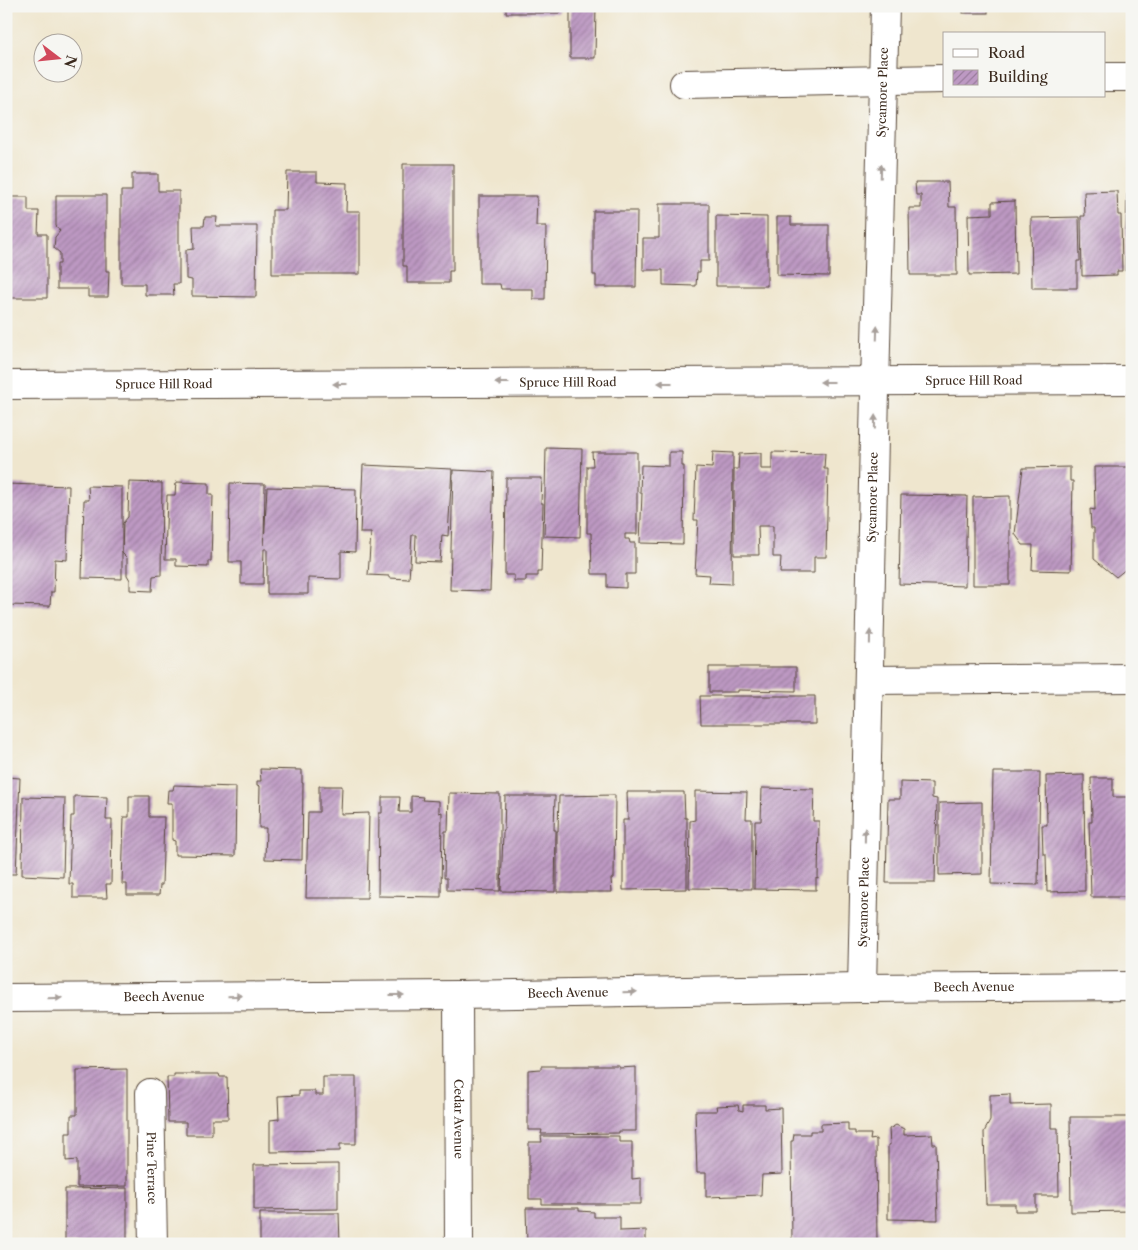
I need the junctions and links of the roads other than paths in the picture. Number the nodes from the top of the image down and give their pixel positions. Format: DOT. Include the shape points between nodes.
graph roads {
  1 [pos="885,6"];
  2 [pos="1106,77"];
  3 [pos="1132,77"];
  4 [pos="943,79"];
  5 [pos="884,80"];
  6 [pos="684,84"];
  7 [pos="1132,380"];
  8 [pos="876,382"];
  9 [pos="6,385"];
  10 [pos="1132,678"];
  11 [pos="869,680"];
  12 [pos="1132,986"];
  13 [pos="862,988"];
  14 [pos="458,995"];
  15 [pos="6,998"];
  16 [pos="150,1093"];
  17 [pos="152,1244"];
  18 [pos="458,1244"];
  1 -- 5 [label="street, Sycamore Place"];
  2 -- 3 [label="street"];
  4 -- 5 [label="street"];
  5 -- 6 [label="street"];
  8 -- 5 [label="street, Sycamore Place, one-way"];
  7 -- 8 [label="street, Spruce Hill Road"];
  8 -- 9 [label="street, Spruce Hill Road, one-way"];
  11 -- 8 [label="street, Sycamore Place, one-way"];
  10 -- 11 [label="street"];
  13 -- 11 [label="street, Sycamore Place, one-way"];
  12 -- 13 [label="street, Beech Avenue"];
  14 -- 13 [label="street, Beech Avenue, one-way"];
  15 -- 14 [label="street, Beech Avenue, one-way"];
  14 -- 18 [label="street, Cedar Avenue"];
  16 -- 17 [label="street, Pine Terrace"];
}
